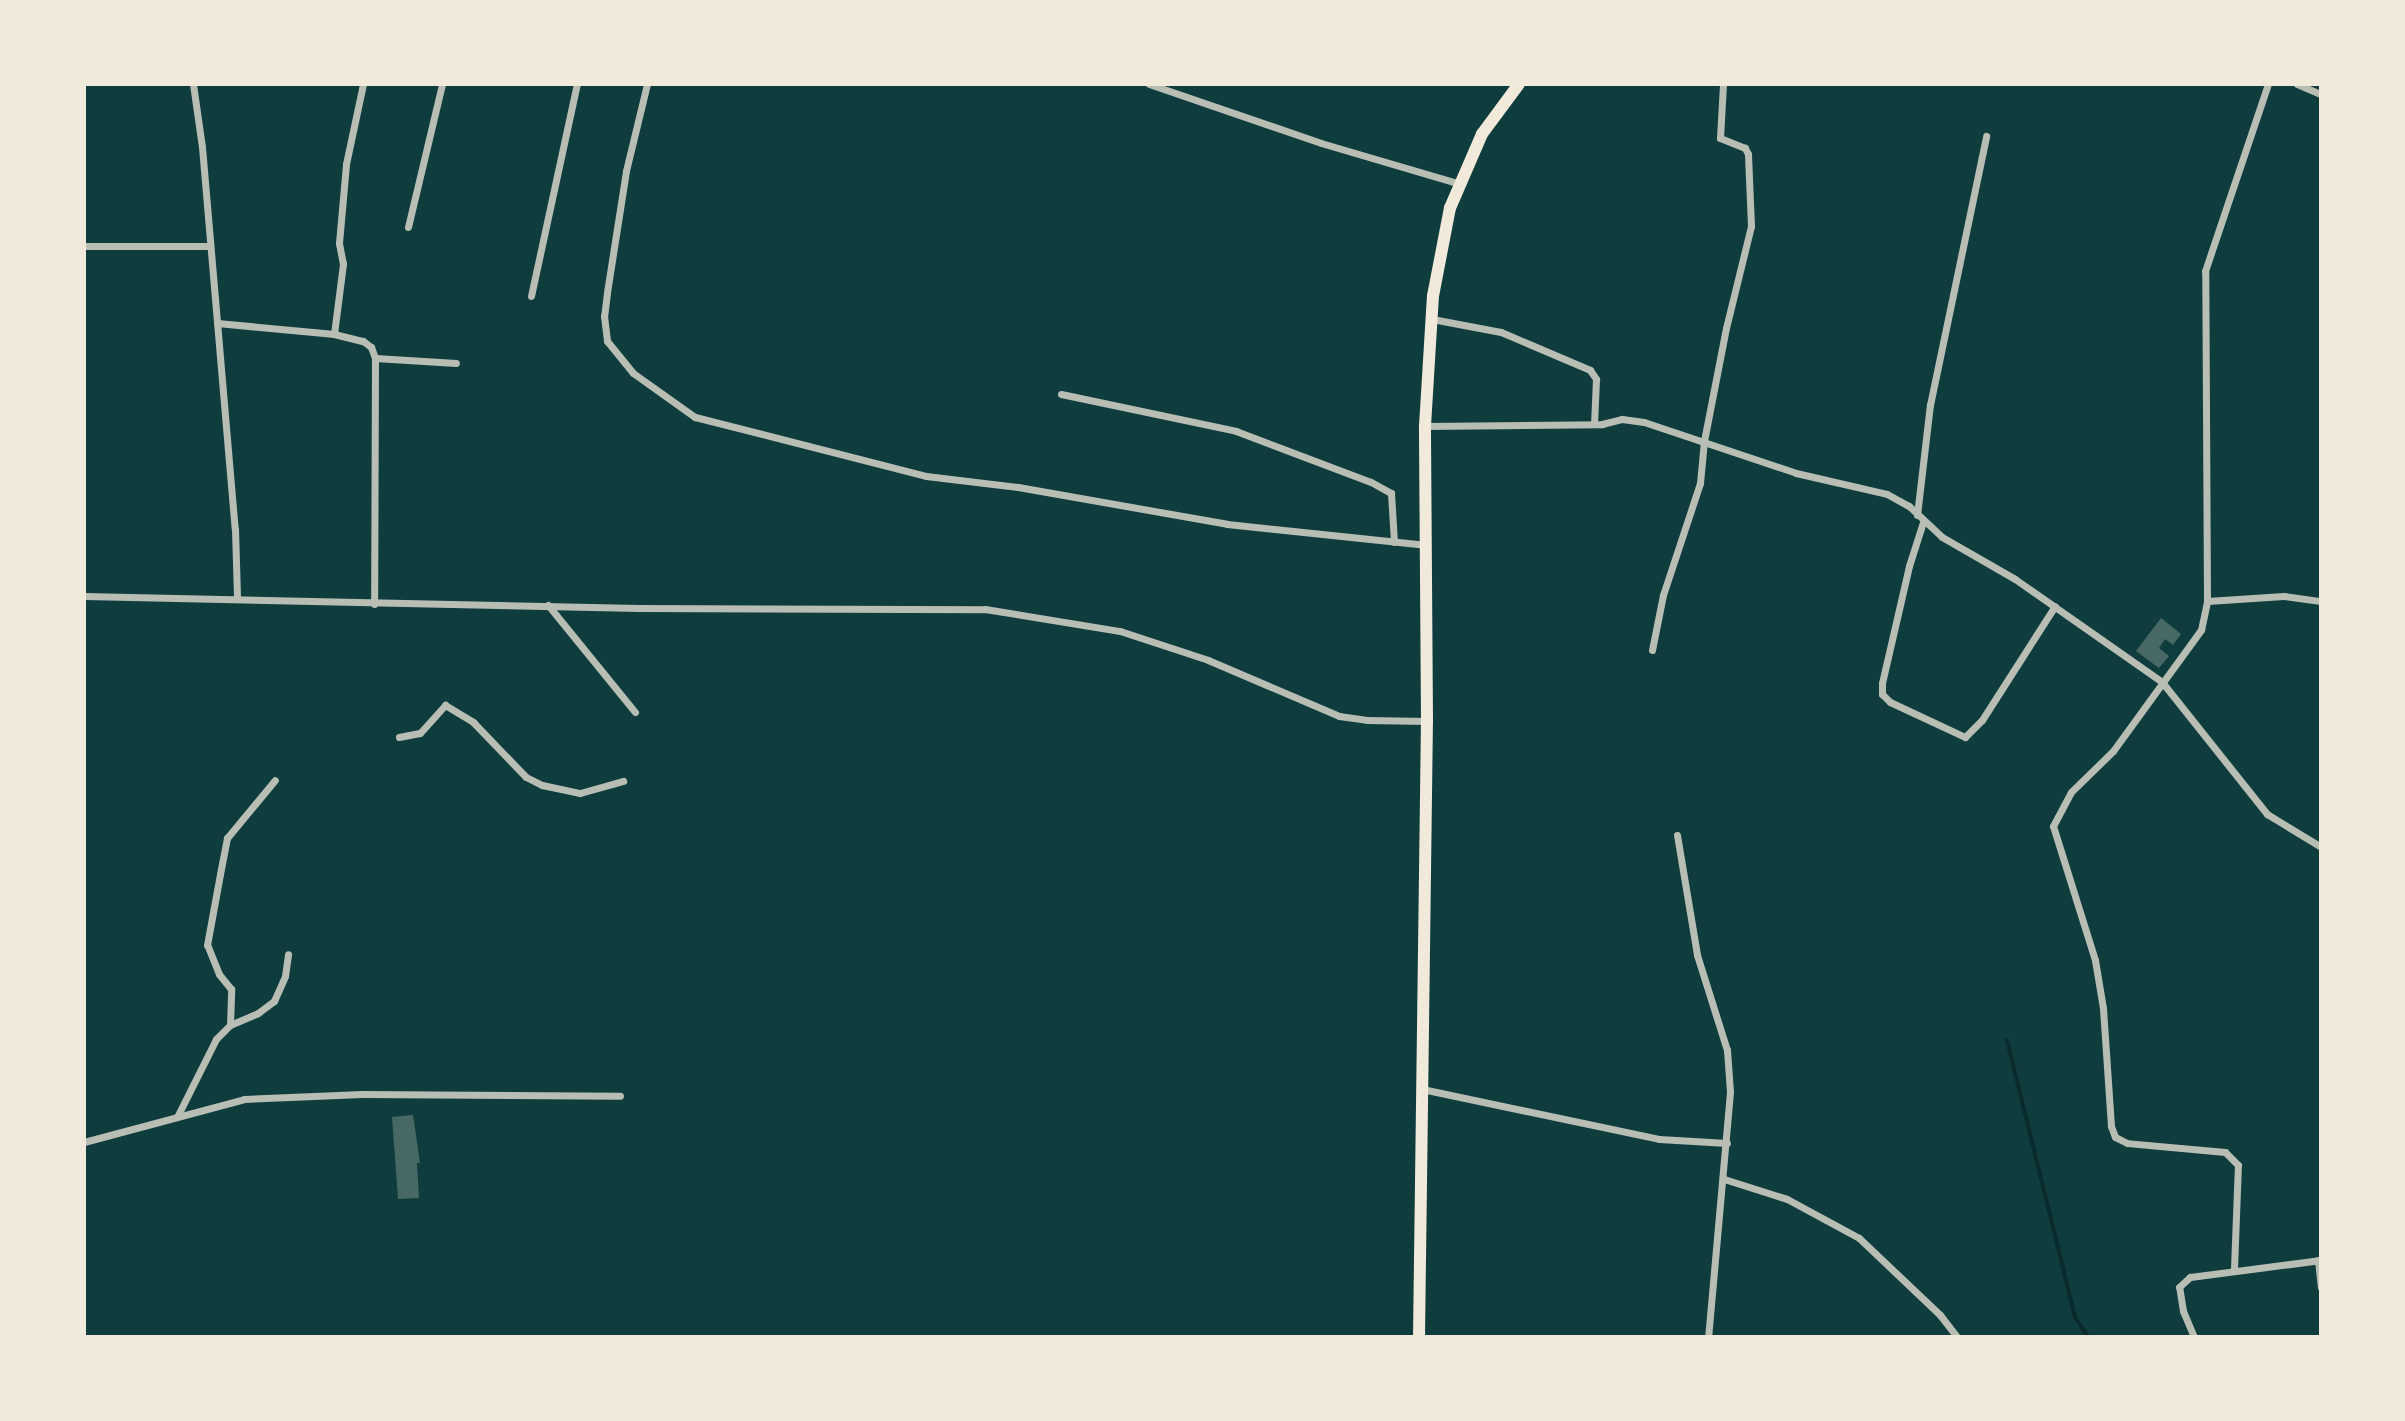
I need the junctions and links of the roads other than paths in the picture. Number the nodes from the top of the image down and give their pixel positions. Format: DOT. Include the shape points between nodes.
graph roads {
  1 [pos="193,84"];
  2 [pos="363,84"];
  3 [pos="442,84"];
  4 [pos="577,84"];
  5 [pos="647,84"];
  6 [pos="1149,84"];
  7 [pos="1519,84"];
  8 [pos="1723,84"];
  9 [pos="2268,84"];
  10 [pos="2297,84"];
  11 [pos="2321,94"];
  12 [pos="1986,136"];
  13 [pos="1460,184"];
  14 [pos="408,227"];
  15 [pos="84,246"];
  16 [pos="210,246"];
  17 [pos="531,296"];
  18 [pos="1432,319"];
  19 [pos="217,323"];
  20 [pos="334,334"];
  21 [pos="375,358"];
  22 [pos="456,363"];
  23 [pos="1061,394"];
  24 [pos="1594,424"];
  25 [pos="1425,426"];
  26 [pos="1704,441"];
  27 [pos="1920,518"];
  28 [pos="1394,542"];
  29 [pos="1427,545"];
  30 [pos="84,596"];
  31 [pos="237,598"];
  32 [pos="2207,601"];
  33 [pos="2321,601"];
  34 [pos="374,604"];
  35 [pos="548,605"];
  36 [pos="2055,606"];
  37 [pos="1652,650"];
  38 [pos="2162,682"];
  39 [pos="635,712"];
  40 [pos="1427,721"];
  41 [pos="399,737"];
  42 [pos="275,780"];
  43 [pos="623,781"];
  44 [pos="1677,835"];
  45 [pos="2321,847"];
  46 [pos="288,954"];
  47 [pos="230,1025"];
  48 [pos="1422,1089"];
  49 [pos="620,1096"];
  50 [pos="178,1115"];
  51 [pos="84,1142"];
  52 [pos="1727,1143"];
  53 [pos="1724,1179"];
  54 [pos="2319,1260"];
  55 [pos="2234,1268"];
  56 [pos="2321,1287"];
  57 [pos="1419,1337"];
  58 [pos="1708,1337"];
  59 [pos="1957,1337"];
  60 [pos="2194,1337"];
  1 -- 16 [label="street"];
  2 -- 20 [label="street" via="346,164 339,243 343,264"];
  3 -- 14 [label="street"];
  4 -- 17 [label="street"];
  5 -- 28 [label="street" via="626,171 609,280 607,341 633,373 695,417 926,476 1212,522"];
  6 -- 13 [label="street"];
  7 -- 13 [label="highway" via="1482,134"];
  8 -- 26 [label="street" via="1720,138 1748,154 1751,226"];
  9 -- 32 [label="street" via="2205,271"];
  10 -- 11 [label="street"];
  12 -- 27 [label="street" via="1930,405"];
  13 -- 18 [label="highway" via="1439,249"];
  15 -- 16 [label="street"];
  16 -- 19 [label="street"];
  18 -- 24 [label="street" via="1501,332 1590,370 1596,379"];
  18 -- 25 [label="highway"];
  19 -- 20 [label="street"];
  19 -- 31 [label="street"];
  20 -- 21 [label="street" via="363,341"];
  21 -- 22 [label="street"];
  21 -- 34 [label="street"];
  23 -- 28 [label="street" via="1236,431 1371,482 1391,493"];
  24 -- 25 [label="street"];
  24 -- 26 [label="street" via="1644,422"];
  25 -- 29 [label="highway"];
  26 -- 27 [label="street" via="1796,473 1887,494"];
  26 -- 37 [label="street" via="1700,483 1663,595"];
  27 -- 36 [label="street"];
  27 -- 36 [label="street" via="1882,683 1882,694 1890,702 1965,737 1982,720"];
  28 -- 29 [label="street"];
  29 -- 40 [label="highway"];
  30 -- 31 [label="street"];
  31 -- 34 [label="street"];
  32 -- 33 [label="street" via="2284,596"];
  32 -- 38 [label="street" via="2201,630"];
  34 -- 35 [label="street"];
  35 -- 39 [label="street"];
  35 -- 40 [label="street" via="985,609 1055,618 1120,631 1208,660 1339,716"];
  36 -- 38 [label="street"];
  38 -- 45 [label="street" via="2267,814"];
  38 -- 55 [label="street" via="2113,751 2071,792 2053,826 2095,960 2115,1137 2127,1143 2225,1152 2238,1165"];
  40 -- 48 [label="highway"];
  41 -- 43 [label="street" via="420,733 445,705 473,722 526,777 542,785 580,793"];
  42 -- 47 [label="street" via="227,838 220,874 207,945 231,989"];
  44 -- 52 [label="street" via="1697,955 1727,1050"];
  46 -- 47 [label="street" via="274,1001"];
  47 -- 50 [label="street" via="216,1039"];
  48 -- 52 [label="street" via="1659,1139"];
  48 -- 57 [label="highway"];
  49 -- 50 [label="street" via="362,1094 244,1099"];
  50 -- 51 [label="street"];
  52 -- 53 [label="street"];
  53 -- 58 [label="street"];
  53 -- 59 [label="street" via="1787,1199 1859,1238"];
  54 -- 55 [label="street"];
  54 -- 56 [label="street"];
  55 -- 60 [label="street" via="2190,1277 2179,1287"];
}
